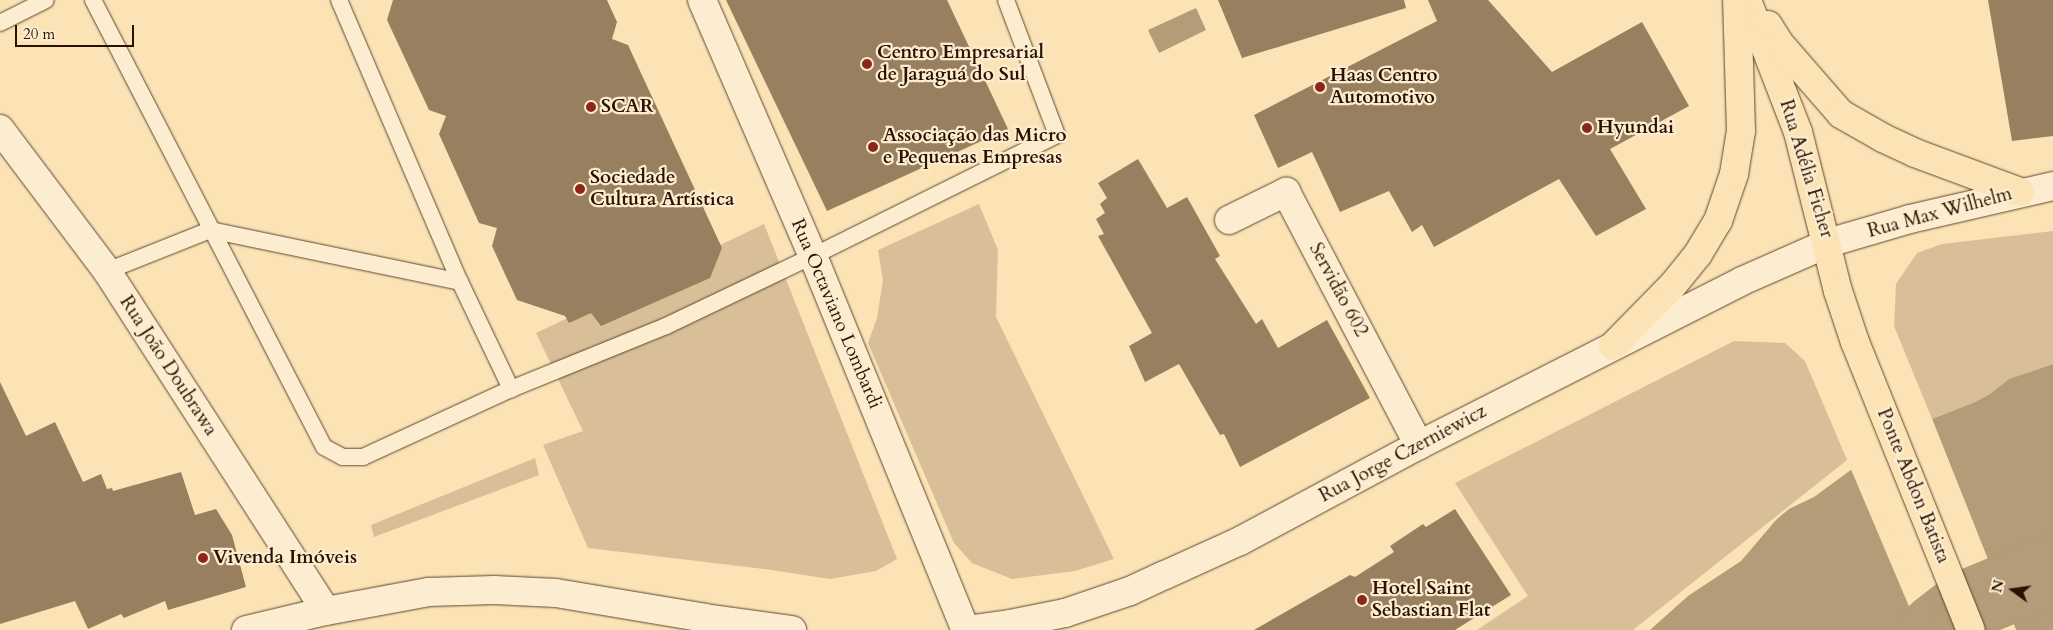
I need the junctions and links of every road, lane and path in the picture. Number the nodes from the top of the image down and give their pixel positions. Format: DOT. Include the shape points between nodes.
graph roads {
  1 [pos="46,0"];
  2 [pos="93,0"];
  3 [pos="339,0"];
  4 [pos="702,0"];
  5 [pos="1006,0"];
  6 [pos="1737,0"];
  7 [pos="1747,0"];
  8 [pos="1753,0"];
  9 [pos="0,23"];
  10 [pos="0,129"];
  11 [pos="2053,186"];
  12 [pos="2020,192"];
  13 [pos="1229,220"];
  14 [pos="210,230"];
  15 [pos="1828,243"];
  16 [pos="813,256"];
  17 [pos="107,271"];
  18 [pos="460,282"];
  19 [pos="1855,342"];
  20 [pos="1613,346"];
  21 [pos="512,389"];
  22 [pos="1420,445"];
  23 [pos="326,611"];
  24 [pos="246,630"];
  25 [pos="792,630"];
  26 [pos="966,630"];
  27 [pos="1971,630"];
  1 -- 9 [label="lane"];
  2 -- 14 [label="lane"];
  3 -- 18 [label="lane"];
  4 -- 16 [label="main road, Rua Octaviano Lombardi"];
  5 -- 16 [label="lane" via="1057,135"];
  6 -- 20 [label="highway" via="1741,131 1734,174 1718,221 1698,254 1673,285"];
  7 -- 15 [label="highway, Rua Adélia Ficher" via="1798,132"];
  8 -- 12 [label="highway" via="1780,44 1841,114 1915,153"];
  10 -- 17 [label="main road, Rua João Doubrawa"];
  11 -- 12 [label="main road, Rua Max Wilhelm"];
  12 -- 15 [label="main road, Rua Max Wilhelm" via="1910,218"];
  13 -- 22 [label="main road, Servidão 602" via="1286,192"];
  14 -- 17 [label="lane"];
  14 -- 18 [label="lane"];
  14 -- 21 [label="lane" via="324,447 343,458 363,457"];
  15 -- 19 [label="highway, Rua Adélia Ficher" via="1838,291"];
  15 -- 20 [label="main road, Rua Jorge Czerniewicz" via="1742,281"];
  16 -- 21 [label="lane" via="666,326"];
  16 -- 26 [label="main road, Rua Octaviano Lombardi"];
  17 -- 23 [label="main road, Rua João Doubrawa"];
  18 -- 21 [label="lane"];
  19 -- 27 [label="highway, Ponte Abdon Batista"];
  20 -- 22 [label="main road, Rua Jorge Czerniewicz"];
  22 -- 26 [label="main road, Rua Jorge Czerniewicz" via="1240,541 1130,591 1065,613"];
  23 -- 24 [label="main road"];
  23 -- 25 [label="main road" via="429,592 494,590 556,593"];
}
